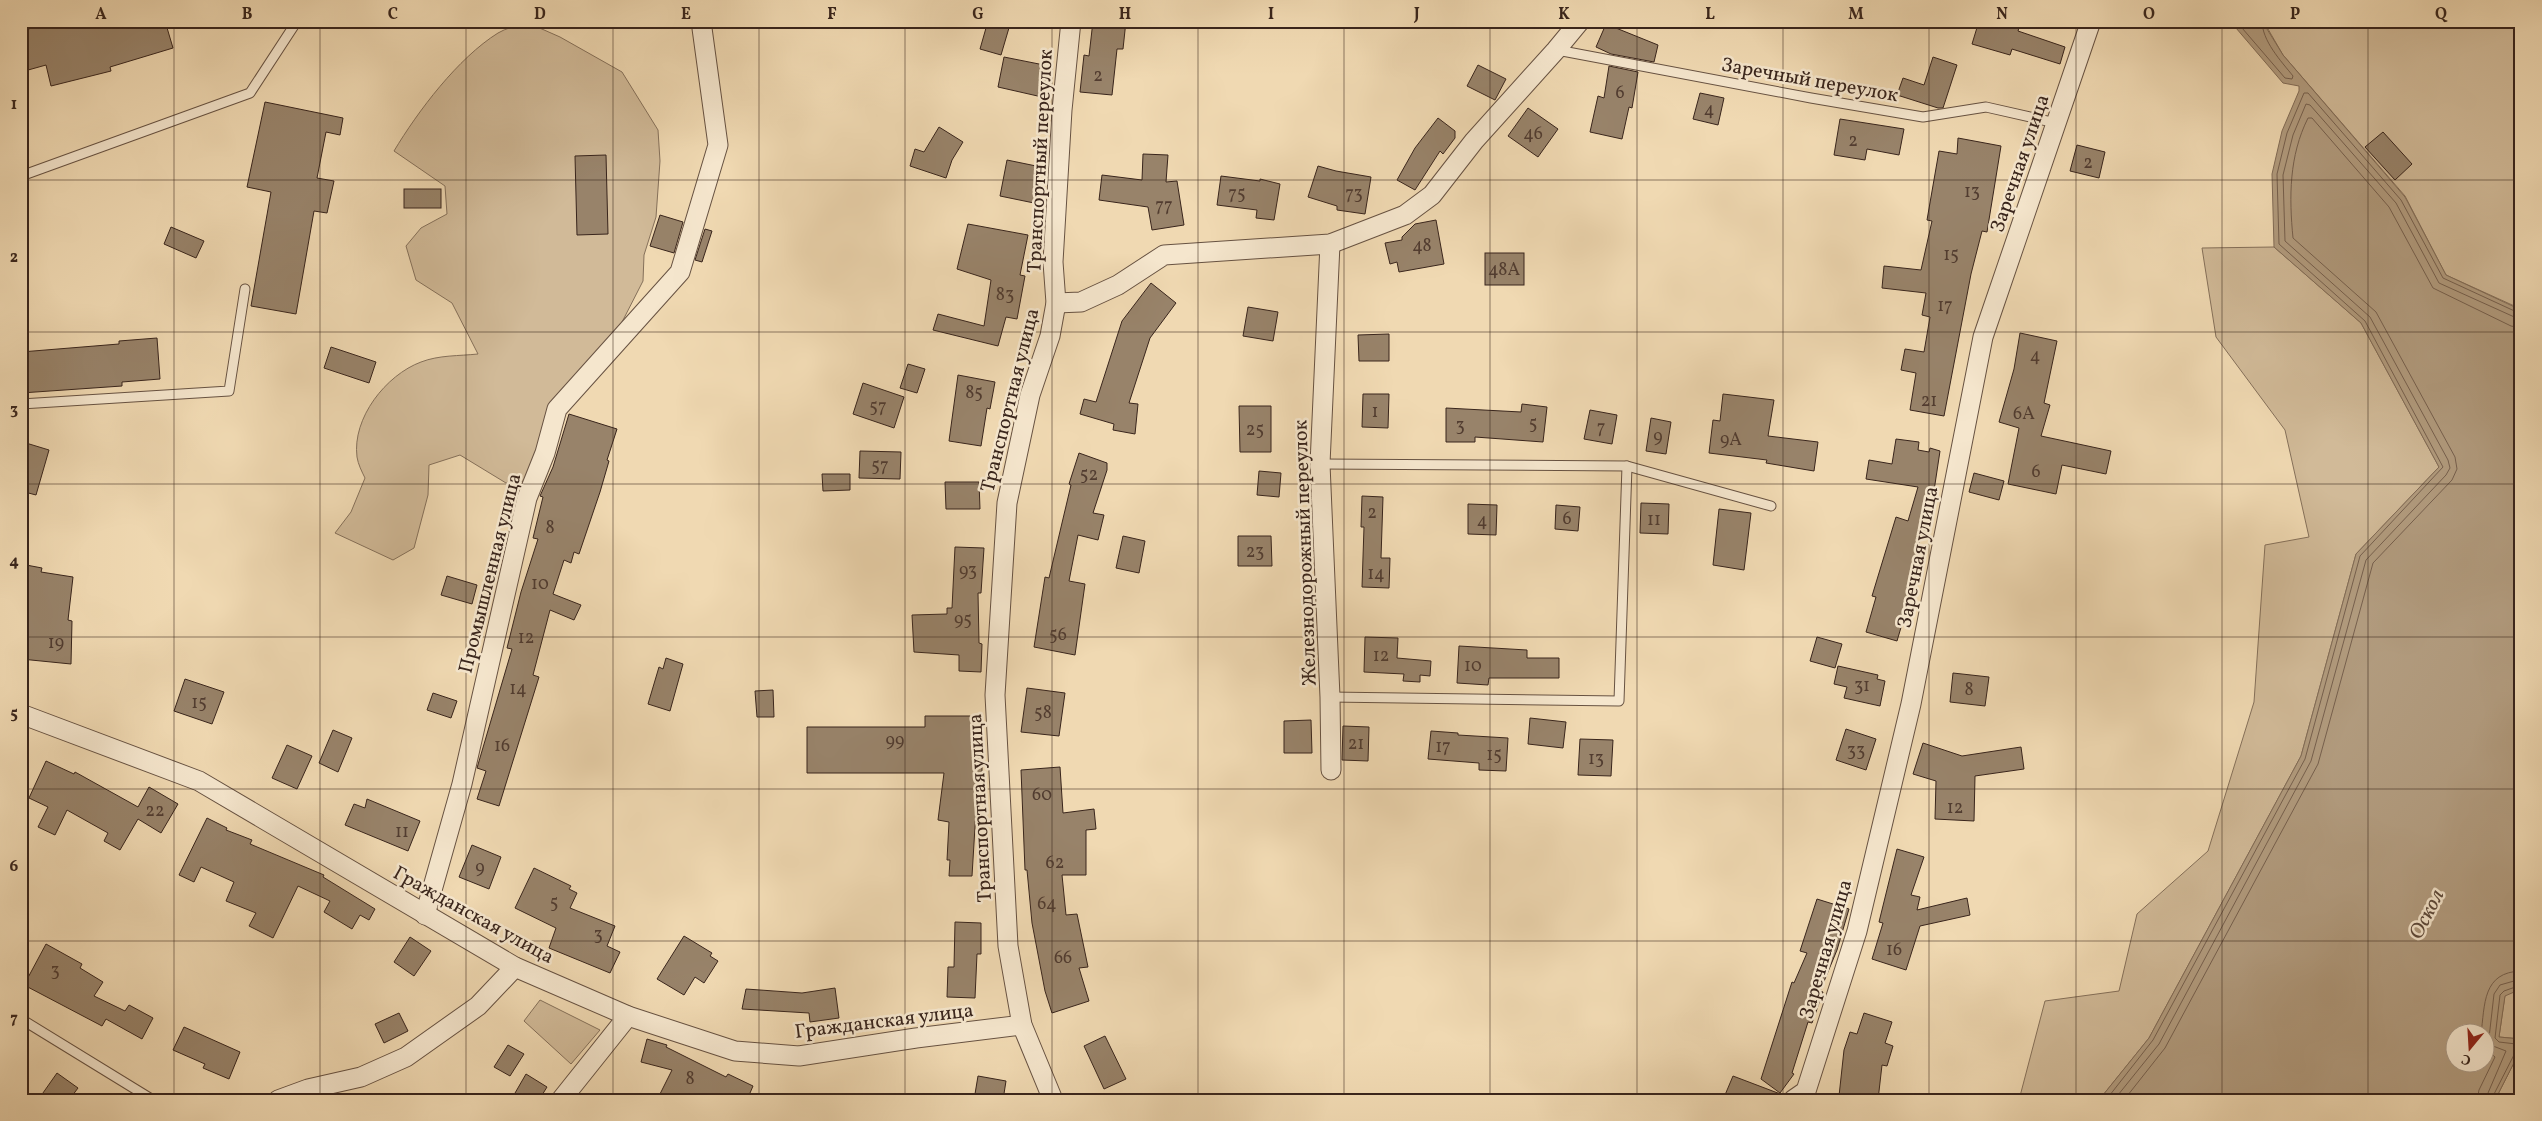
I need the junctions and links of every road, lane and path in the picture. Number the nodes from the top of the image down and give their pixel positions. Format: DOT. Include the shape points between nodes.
graph roads {
  1 [pos="297,21"];
  2 [pos="701,21"];
  3 [pos="1071,21"];
  4 [pos="1580,21"];
  5 [pos="2091,21"];
  6 [pos="1556,50"];
  7 [pos="2056,123"];
  8 [pos="21,176"];
  9 [pos="1330,244"];
  10 [pos="245,289"];
  11 [pos="1056,303"];
  12 [pos="21,404"];
  13 [pos="1320,464"];
  14 [pos="1627,466"];
  15 [pos="1771,506"];
  16 [pos="1330,697"];
  17 [pos="21,714"];
  18 [pos="1331,770"];
  19 [pos="425,915"];
  20 [pos="515,967"];
  21 [pos="628,1016"];
  22 [pos="21,1019"];
  23 [pos="1022,1025"];
  24 [pos="153,1100"];
  25 [pos="278,1100"];
  26 [pos="562,1100"];
  27 [pos="1052,1100"];
  28 [pos="1793,1100"];
  1 -- 8 [label="lane" via="250,92"];
  2 -- 19 [label="street, Промышленная улица" via="718,145 680,272 557,409 545,453 527,498 462,784"];
  3 -- 11 [label="street, Транспортный переулок" via="1053,262"];
  4 -- 6 [label="street, Транспортная улица"];
  5 -- 7 [label="street, Заречная улица"];
  6 -- 7 [label="lane, Заречный переулок" via="1923,117 1986,107"];
  6 -- 9 [label="street, Транспортная улица" via="1474,141 1432,195 1405,215"];
  7 -- 28 [label="street, Заречная улица" via="1983,337 1912,704 1857,931 1806,1091"];
  9 -- 11 [label="street, Транспортная улица" via="1164,255 1118,285 1081,302"];
  9 -- 13 [label="street, Железнодорожный переулок"];
  10 -- 12 [label="lane" via="229,391"];
  11 -- 23 [label="street, Транспортная улица" via="1050,336 1030,395 1007,503 995,695 1008,946"];
  13 -- 14 [label="lane"];
  13 -- 16 [label="street, Железнодорожный переулок"];
  14 -- 15 [label="lane"];
  14 -- 16 [label="lane" via="1619,701"];
  16 -- 18 [label="street, Железнодорожный переулок"];
  17 -- 19 [label="street, Гражданская улица" via="199,781"];
  19 -- 20 [label="street, Гражданская улица"];
  20 -- 21 [label="street, Гражданская улица"];
  20 -- 25 [label="street" via="478,1006 406,1057 361,1077 308,1089"];
  21 -- 23 [label="street, Гражданская улица" via="735,1051 799,1056"];
  21 -- 26 [label="street"];
  22 -- 24 [label="lane"];
  23 -- 27 [label="street, Транспортная улица"];
}
